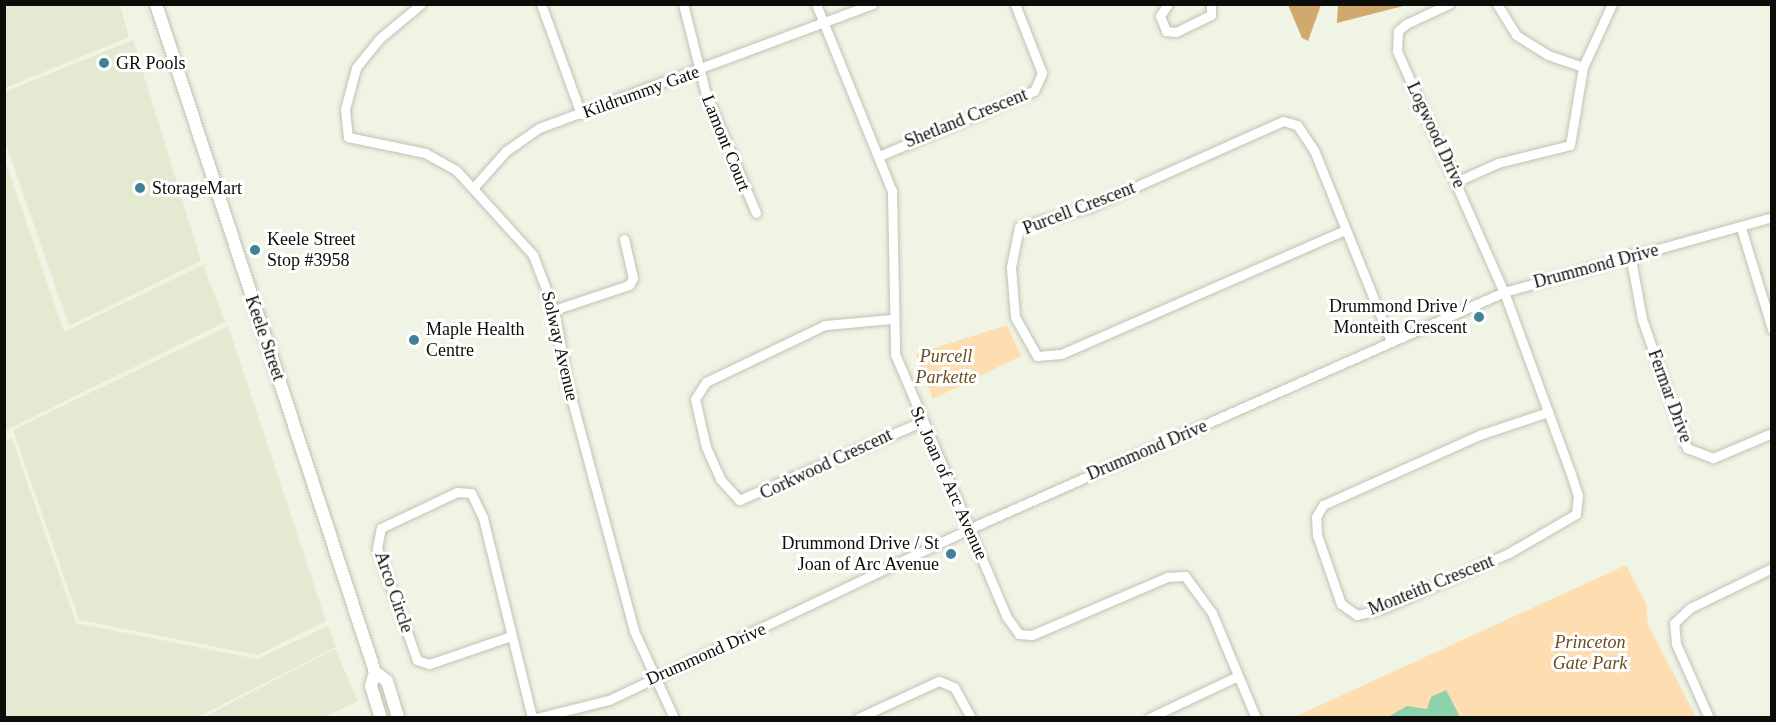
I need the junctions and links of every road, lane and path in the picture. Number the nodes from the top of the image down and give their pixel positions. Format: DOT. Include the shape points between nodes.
graph roads {
  1 [pos="156,4"];
  2 [pos="421,4"];
  3 [pos="542,4"];
  4 [pos="683,4"];
  5 [pos="816,4"];
  6 [pos="873,4"];
  7 [pos="1015,4"];
  8 [pos="1168,4"];
  9 [pos="1211,4"];
  10 [pos="1449,4"];
  11 [pos="1497,4"];
  12 [pos="1612,4"];
  13 [pos="822,23"];
  14 [pos="1583,67"];
  15 [pos="699,72"];
  16 [pos="581,114"];
  17 [pos="879,156"];
  18 [pos="1458,181"];
  19 [pos="475,186"];
  20 [pos="756,213"];
  21 [pos="1772,217"];
  22 [pos="1741,228"];
  23 [pos="1345,230"];
  24 [pos="624,239"];
  25 [pos="1630,255"];
  26 [pos="1504,292"];
  27 [pos="554,310"];
  28 [pos="892,319"];
  29 [pos="1772,329"];
  30 [pos="1391,342"];
  31 [pos="1548,412"];
  32 [pos="921,422"];
  33 [pos="1772,433"];
  34 [pos="970,528"];
  35 [pos="1772,568"];
  36 [pos="510,636"];
  37 [pos="375,672"];
  38 [pos="655,676"];
  39 [pos="1238,676"];
  40 [pos="381,717"];
  41 [pos="398,717"];
  42 [pos="534,717"];
  43 [pos="674,717"];
  44 [pos="858,717"];
  45 [pos="971,717"];
  46 [pos="1149,717"];
  47 [pos="1256,717"];
  48 [pos="1709,717"];
  1 -- 37 [label="main road, Keele Street"];
  2 -- 19 [label="street, Solway Avenue" via="380,38 356,68 345,109 348,137 425,153"];
  3 -- 16 [label="street"];
  4 -- 15 [label="street, Lamont Court"];
  5 -- 13 [label="street, St. Joan of Arc Avenue"];
  6 -- 13 [label="street"];
  7 -- 17 [label="street, Shetland Crescent" via="1042,73 1034,91"];
  8 -- 9 [label="street" via="1160,16 1166,31 1176,32 1211,15"];
  10 -- 18 [label="street, Logwood Drive" via="1406,24 1395,42"];
  11 -- 14 [label="street" via="1516,35 1548,55"];
  12 -- 14 [label="street"];
  13 -- 15 [label="street, Kildrummy Gate"];
  13 -- 17 [label="street, St. Joan of Arc Avenue"];
  14 -- 18 [label="street" via="1570,145 1498,163"];
  15 -- 16 [label="street, Kildrummy Gate"];
  15 -- 20 [label="street, Lamont Court" via="736,175"];
  16 -- 19 [label="street, Kildrummy Gate" via="520,140"];
  17 -- 28 [label="street, St. Joan of Arc Avenue" via="894,208"];
  18 -- 26 [label="street, Logwood Drive"];
  19 -- 27 [label="street, Solway Avenue" via="533,255"];
  21 -- 22 [label="street, Drummond Drive"];
  22 -- 25 [label="street, Drummond Drive"];
  22 -- 29 [label="street"];
  23 -- 23 [label="street, Purcell Crescent" via="1314,150 1297,125 1283,121 1090,207 1019,227 1013,237 1011,267 1015,317 1037,356 1061,354"];
  23 -- 30 [label="street, Purcell Crescent"];
  24 -- 27 [label="street" via="633,278 629,285"];
  25 -- 26 [label="street, Drummond Drive"];
  25 -- 33 [label="street, Fermar Drive" via="1642,319 1687,448 1713,458"];
  26 -- 30 [label="street, Drummond Drive"];
  26 -- 31 [label="street, Monteith Crescent"];
  27 -- 38 [label="street, Solway Avenue" via="567,382 631,620"];
  28 -- 32 [label="street, St. Joan of Arc Avenue" via="895,354"];
  28 -- 32 [label="street, Corkwood Crescent" via="825,325 706,382 695,399 706,447 721,480 739,500"];
  30 -- 34 [label="street, Drummond Drive"];
  31 -- 31 [label="street, Monteith Crescent" via="1482,434 1323,505 1316,517 1317,535 1341,604 1356,615 1381,609 1509,553 1576,514 1578,495"];
  32 -- 34 [label="street, St. Joan of Arc Avenue"];
  34 -- 38 [label="street, Drummond Drive"];
  34 -- 39 [label="street, St. Joan of Arc Avenue" via="1006,616 1019,634 1062,625 1167,577 1185,576 1199,589"];
  35 -- 48 [label="street" via="1690,608 1674,624 1676,644"];
  36 -- 36 [label="street, Arco Circle" via="483,518 471,493 457,492 381,528 377,548 417,660 429,664"];
  36 -- 42 [label="street, Arco Circle"];
  37 -- 40 [label="main road, Keele Street" via="371,686"];
  37 -- 41 [label="main road, Keele Street" via="387,681"];
  38 -- 42 [label="street, Drummond Drive" via="609,700"];
  38 -- 43 [label="street, Solway Avenue"];
  39 -- 46 [label="street"];
  39 -- 47 [label="street, St. Joan of Arc Avenue"];
  44 -- 45 [label="street" via="939,681 954,687"];
}
